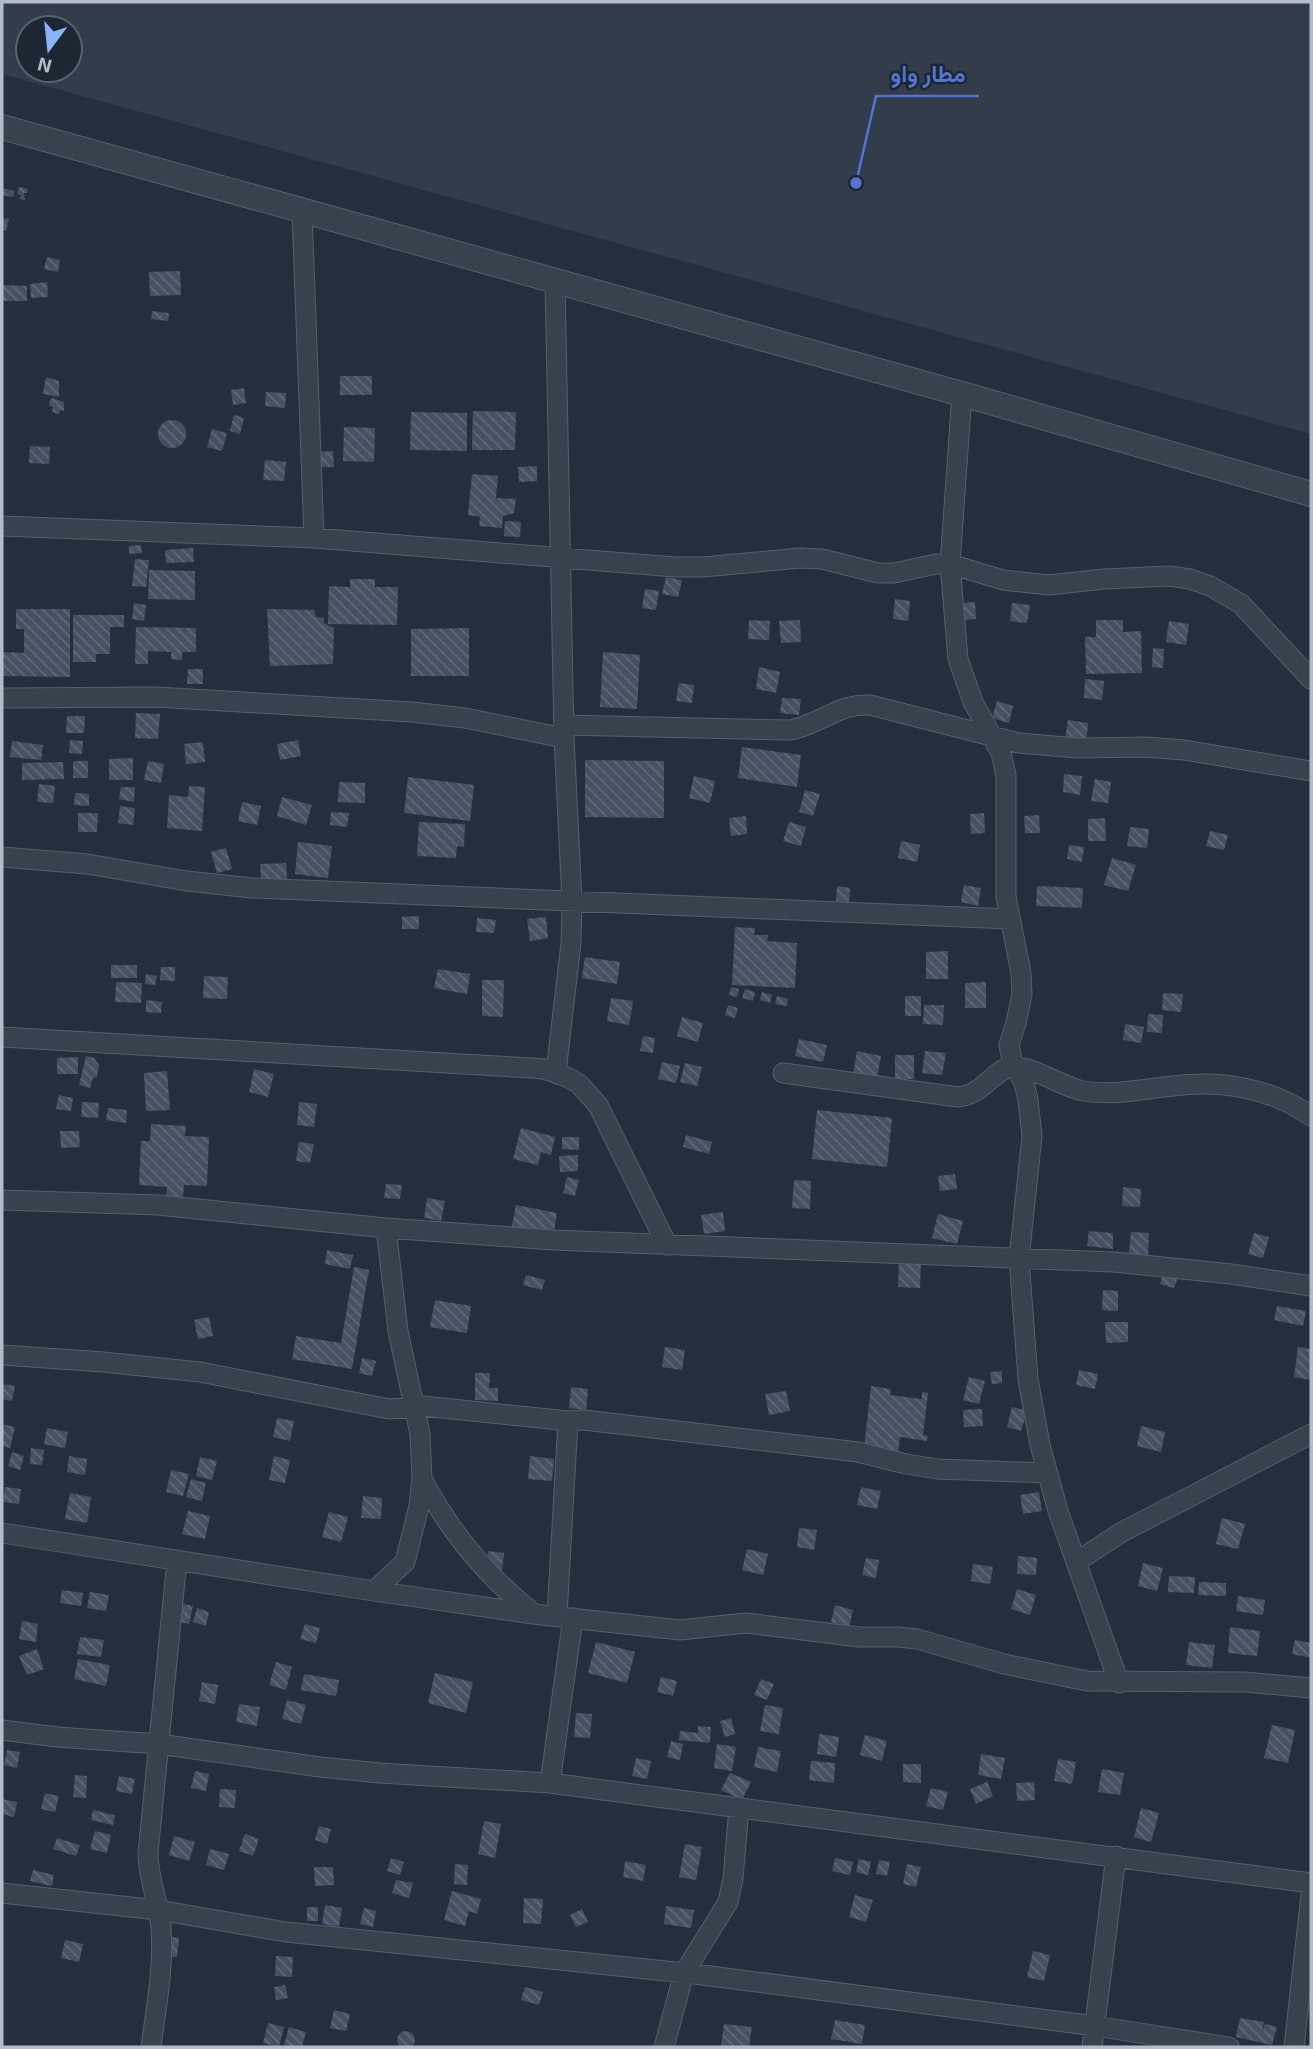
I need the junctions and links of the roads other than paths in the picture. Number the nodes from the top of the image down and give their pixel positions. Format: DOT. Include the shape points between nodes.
graph roads {
  1 [pos="2,127"];
  2 [pos="302,211"];
  3 [pos="555,281"];
  4 [pos="962,394"];
  5 [pos="1311,494"];
  6 [pos="2,526"];
  7 [pos="314,538"];
  8 [pos="559,559"];
  9 [pos="950,564"];
  10 [pos="1311,679"];
  11 [pos="2,698"];
  12 [pos="564,732"];
  13 [pos="995,738"];
  14 [pos="1311,771"];
  15 [pos="2,857"];
  16 [pos="572,901"];
  17 [pos="1010,919"];
  18 [pos="2,1037"];
  19 [pos="1017,1067"];
  20 [pos="556,1072"];
  21 [pos="783,1073"];
  22 [pos="1311,1098"];
  23 [pos="1288,1102"];
  24 [pos="1311,1116"];
  25 [pos="2,1200"];
  26 [pos="386,1228"];
  27 [pos="667,1245"];
  28 [pos="1019,1259"];
  29 [pos="1311,1286"];
  30 [pos="2,1355"];
  31 [pos="415,1407"];
  32 [pos="568,1421"];
  33 [pos="1311,1434"];
  34 [pos="1047,1472"];
  35 [pos="422,1479"];
  36 [pos="2,1532"];
  37 [pos="177,1560"];
  38 [pos="1076,1562"];
  39 [pos="374,1591"];
  40 [pos="533,1614"];
  41 [pos="565,1617"];
  42 [pos="1119,1683"];
  43 [pos="1311,1688"];
  44 [pos="2,1730"];
  45 [pos="159,1744"];
  46 [pos="550,1783"];
  47 [pos="738,1807"];
  48 [pos="1116,1856"];
  49 [pos="1311,1883"];
  50 [pos="2,1893"];
  51 [pos="1311,1895"];
  52 [pos="158,1910"];
  53 [pos="684,1973"];
  54 [pos="1095,2026"];
  55 [pos="151,2047"];
  56 [pos="664,2047"];
  57 [pos="1092,2047"];
  58 [pos="1229,2047"];
  59 [pos="1294,2047"];
  1 -- 2 [label="street"];
  2 -- 3 [label="street"];
  2 -- 7 [label="street"];
  3 -- 4 [label="street"];
  3 -- 8 [label="street"];
  4 -- 5 [label="street"];
  4 -- 9 [label="street"];
  6 -- 7 [label="street"];
  7 -- 8 [label="street"];
  8 -- 9 [label="street" via="703,567 800,558 878,573"];
  8 -- 12 [label="street"];
  9 -- 10 [label="street" via="1003,580 1049,585 1104,579 1190,579 1241,604"];
  9 -- 13 [label="street" via="958,659 973,702"];
  11 -- 12 [label="street" via="156,697 412,712"];
  12 -- 13 [label="street" via="790,730 836,710 870,705"];
  12 -- 16 [label="street"];
  13 -- 14 [label="street" via="1056,747 1184,750"];
  13 -- 17 [label="street" via="1006,775"];
  15 -- 16 [label="street" via="87,864 230,886"];
  16 -- 17 [label="street"];
  16 -- 20 [label="street"];
  17 -- 19 [label="street" via="1021,973 1020,1009 1009,1045"];
  18 -- 20 [label="street"];
  19 -- 21 [label="street" via="1002,1070 976,1093 958,1097"];
  19 -- 23 [label="street" via="1081,1090 1125,1093 1219,1084"];
  19 -- 28 [label="street" via="1028,1100 1032,1136"];
  20 -- 27 [label="street" via="579,1084 598,1105"];
  22 -- 23 [label="street"];
  23 -- 24 [label="street"];
  25 -- 26 [label="street" via="158,1205"];
  26 -- 27 [label="street"];
  26 -- 31 [label="street" via="398,1331"];
  27 -- 28 [label="street"];
  28 -- 29 [label="street" via="1172,1267"];
  28 -- 34 [label="street" via="1028,1379"];
  30 -- 31 [label="street" via="188,1371 389,1409"];
  31 -- 32 [label="street"];
  31 -- 35 [label="street"];
  32 -- 34 [label="street" via="858,1452 938,1469"];
  32 -- 41 [label="street"];
  33 -- 38 [label="street" via="1122,1532"];
  34 -- 38 [label="street"];
  35 -- 39 [label="street" via="405,1562"];
  35 -- 40 [label="street" via="472,1557"];
  36 -- 37 [label="street"];
  37 -- 39 [label="street"];
  37 -- 45 [label="street"];
  38 -- 42 [label="street"];
  39 -- 40 [label="street"];
  40 -- 41 [label="street"];
  41 -- 42 [label="street" via="680,1630 746,1623 859,1637 898,1637 1046,1673"];
  41 -- 46 [label="street"];
  42 -- 43 [label="street" via="1245,1682"];
  44 -- 45 [label="street"];
  45 -- 46 [label="street" via="356,1771"];
  45 -- 52 [label="street" via="148,1853"];
  46 -- 47 [label="street"];
  47 -- 48 [label="street"];
  47 -- 53 [label="street" via="728,1902"];
  48 -- 49 [label="street"];
  48 -- 54 [label="street"];
  50 -- 52 [label="street"];
  51 -- 59 [label="street"];
  52 -- 53 [label="street" via="286,1932"];
  52 -- 55 [label="street" via="162,1951"];
  53 -- 54 [label="street"];
  53 -- 56 [label="street"];
  54 -- 57 [label="street"];
  54 -- 58 [label="street"];
}
